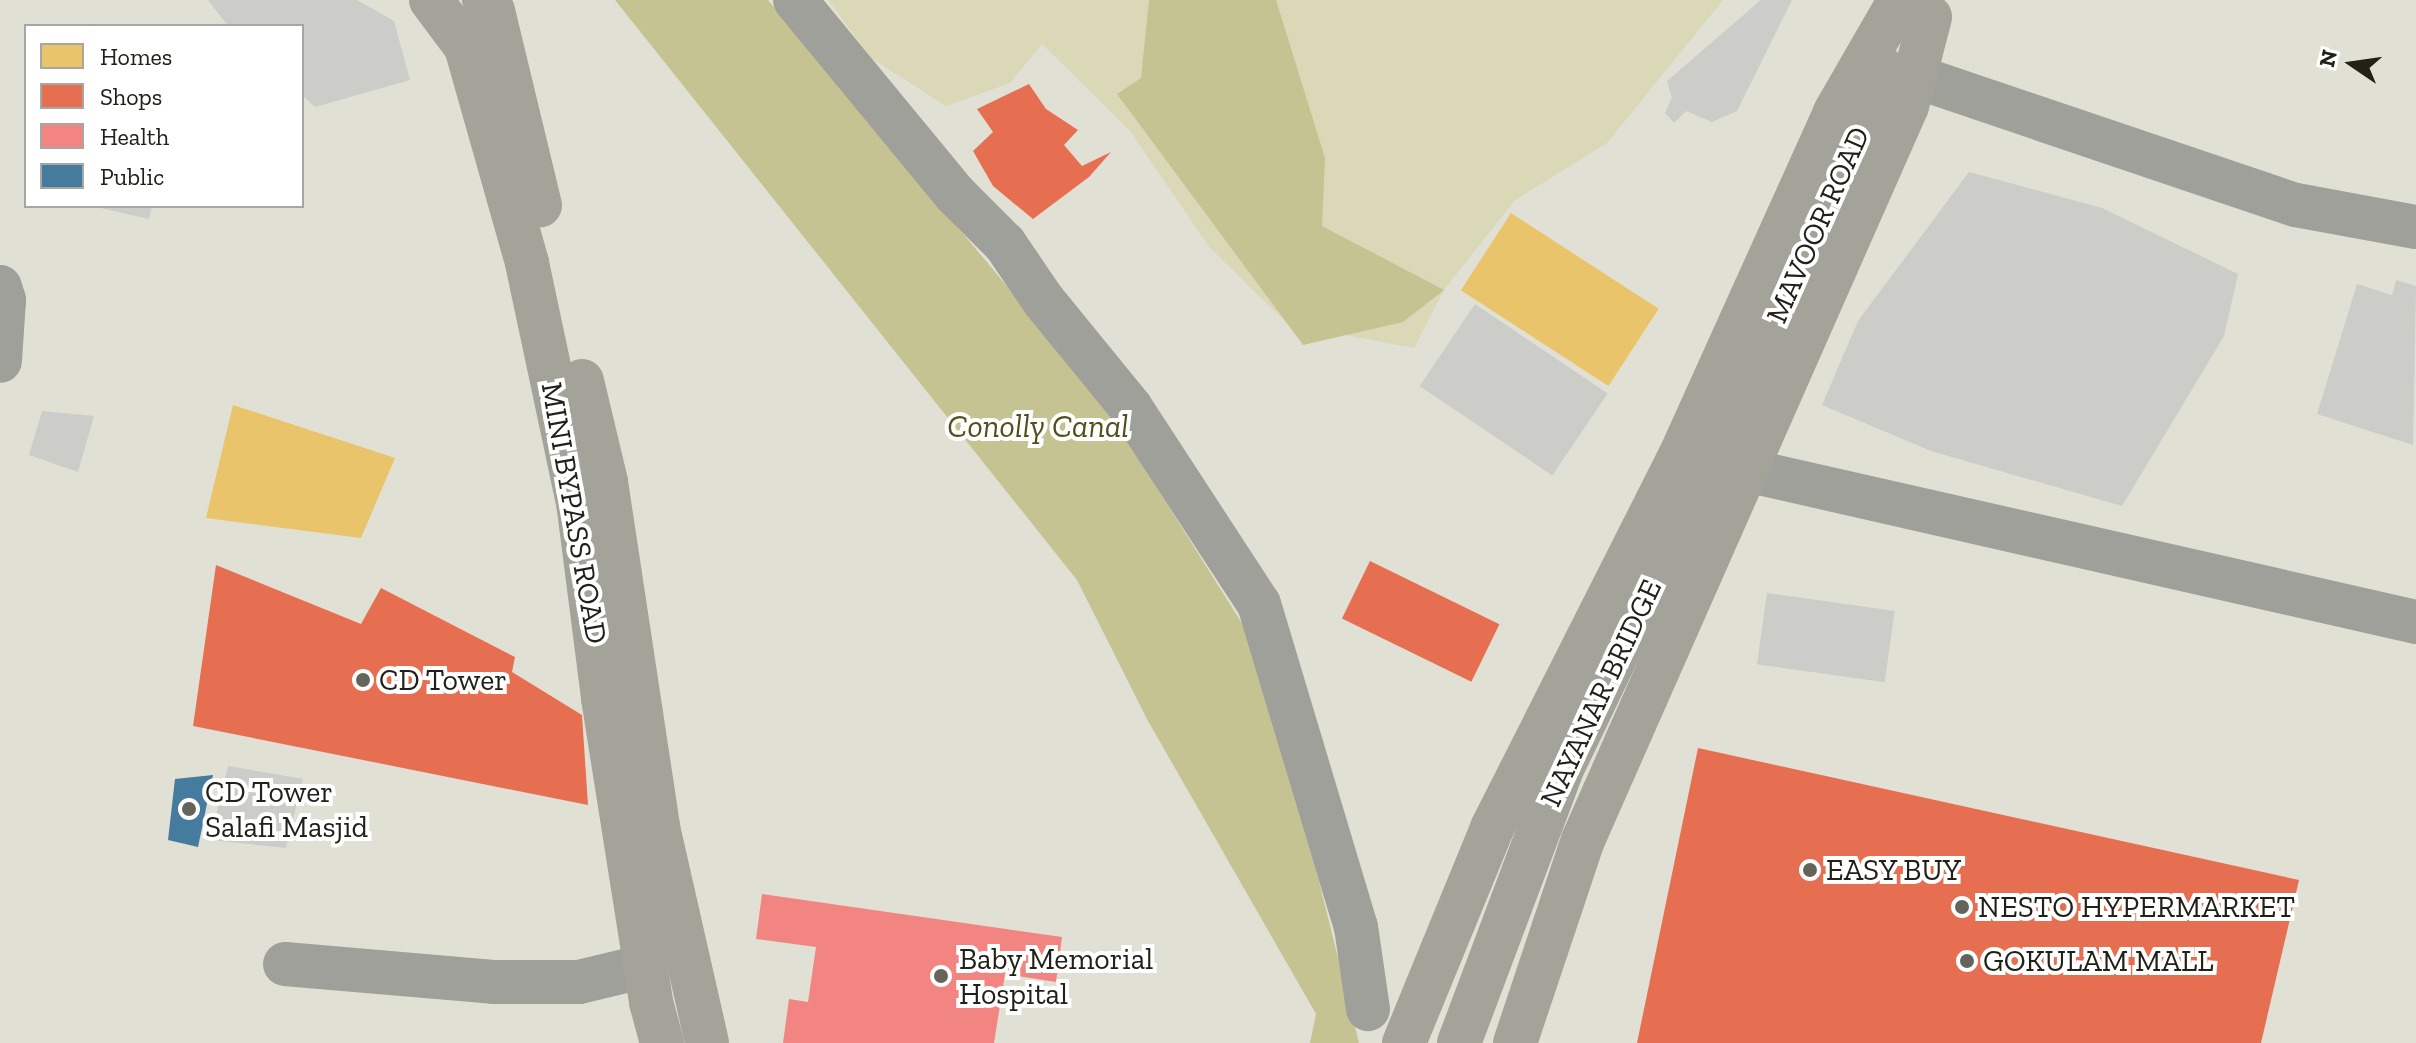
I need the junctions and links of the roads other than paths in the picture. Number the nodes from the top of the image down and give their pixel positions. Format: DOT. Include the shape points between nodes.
graph roads {
  1 [pos="431,0"];
  2 [pos="795,0"];
  3 [pos="490,4"];
  4 [pos="1917,4"];
  5 [pos="1917,77"];
  6 [pos="514,163"];
  7 [pos="2416,227"];
  8 [pos="0,287"];
  9 [pos="1762,352"];
  10 [pos="0,361"];
  11 [pos="1743,470"];
  12 [pos="2416,622"];
  13 [pos="1439,960"];
  14 [pos="285,964"];
  15 [pos="645,966"];
  16 [pos="696,995"];
  17 [pos="1368,1009"];
  18 [pos="1521,1025"];
  19 [pos="658,1026"];
  20 [pos="707,1043"];
  21 [pos="1404,1043"];
  22 [pos="1459,1043"];
  1 -- 6 [label="main road, MINI BYPASS ROAD" via="466,47"];
  2 -- 17 [label="street" via="956,195 1005,244 1131,408 1259,604 1356,927"];
  3 -- 6 [label="main road, MINI BYPASS ROAD"];
  4 -- 5 [label="main road"];
  4 -- 9 [label="main road, MAVOOR ROAD"];
  4 -- 13 [label="main road" via="1835,112 1680,456 1492,828"];
  5 -- 7 [label="street" via="2296,205"];
  5 -- 18 [label="main road" via="1583,840"];
  6 -- 15 [label="main road, MINI BYPASS ROAD" via="527,263 578,502"];
  6 -- 16 [label="main road, MINI BYPASS ROAD" via="606,482 658,827"];
  8 -- 10 [label="street"];
  9 -- 22 [label="main road, NAYANAR BRIDGE" via="1561,771"];
  11 -- 12 [label="street"];
  13 -- 18 [label="main road" via="1466,940 1493,939 1510,952"];
  13 -- 21 [label="main road"];
  14 -- 15 [label="street" via="493,982 579,982"];
  15 -- 19 [label="main road, MINI BYPASS ROAD"];
  16 -- 19 [label="main road"];
  16 -- 20 [label="main road, MINI BYPASS ROAD"];
}
